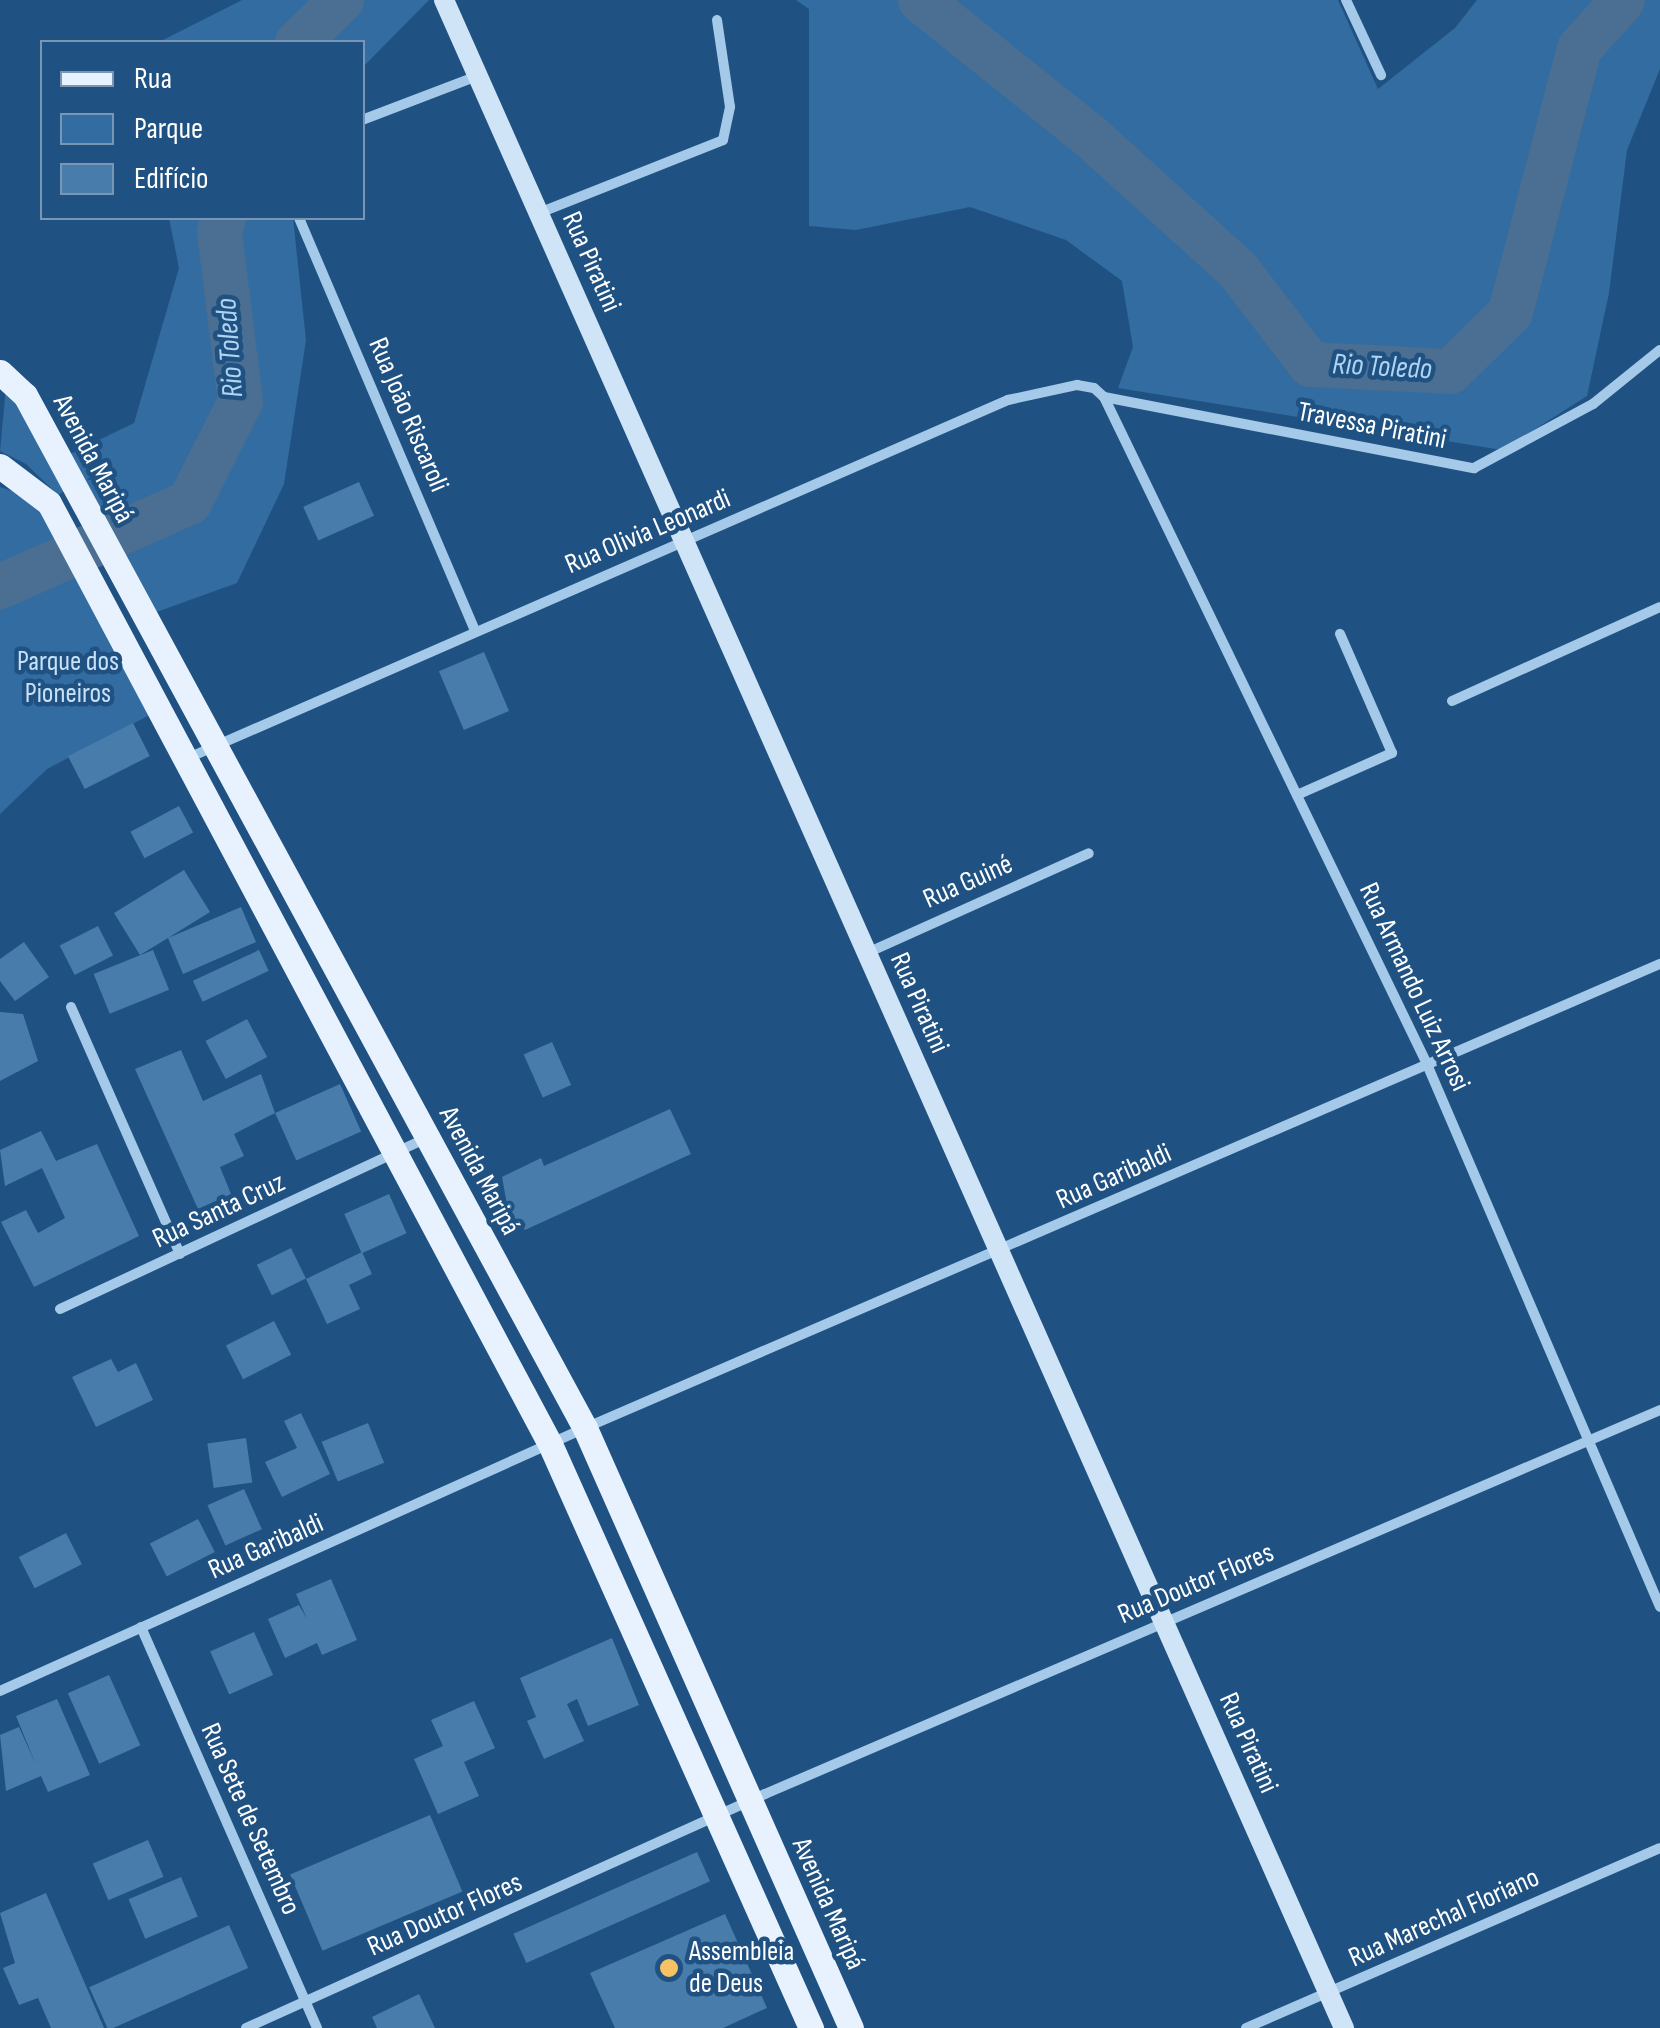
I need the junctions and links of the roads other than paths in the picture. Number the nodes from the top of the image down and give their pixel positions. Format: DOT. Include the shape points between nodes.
graph roads {
  1 [pos="444,0"];
  2 [pos="1346,0"];
  3 [pos="717,20"];
  4 [pos="1381,74"];
  5 [pos="478,75"];
  6 [pos="365,119"];
  7 [pos="539,213"];
  8 [pos="301,220"];
  9 [pos="1660,351"];
  10 [pos="0,372"];
  11 [pos="0,395"];
  12 [pos="1104,397"];
  13 [pos="0,466"];
  14 [pos="684,540"];
  15 [pos="1660,606"];
  16 [pos="475,631"];
  17 [pos="1340,634"];
  18 [pos="1452,701"];
  19 [pos="214,746"];
  20 [pos="188,759"];
  21 [pos="1297,796"];
  22 [pos="1089,852"];
  23 [pos="866,953"];
  24 [pos="1660,964"];
  25 [pos="71,1007"];
  26 [pos="1426,1062"];
  27 [pos="427,1138"];
  28 [pos="397,1153"];
  29 [pos="1000,1253"];
  30 [pos="180,1254"];
  31 [pos="60,1310"];
  32 [pos="1660,1410"];
  33 [pos="585,1428"];
  34 [pos="1590,1441"];
  35 [pos="550,1444"];
  36 [pos="1660,1607"];
  37 [pos="1164,1622"];
  38 [pos="140,1628"];
  39 [pos="0,1691"];
  40 [pos="750,1800"];
  41 [pos="716,1816"];
  42 [pos="1660,1848"];
  43 [pos="1328,1993"];
  44 [pos="306,2002"];
  45 [pos="246,2028"];
  46 [pos="318,2028"];
  47 [pos="811,2028"];
  48 [pos="850,2028"];
  49 [pos="1246,2028"];
  50 [pos="1344,2028"];
  1 -- 5 [label="street, Rua Piratini"];
  2 -- 4 [label="street"];
  3 -- 7 [label="street" via="730,107 723,140"];
  5 -- 6 [label="street"];
  5 -- 7 [label="street, Rua Piratini"];
  7 -- 14 [label="street, Rua Piratini"];
  8 -- 16 [label="street, Rua João Riscaroli"];
  9 -- 12 [label="street, Travessa Piratini" via="1593,404 1474,468"];
  10 -- 11 [label="main road"];
  10 -- 19 [label="main road, Avenida Maripá" via="25,396"];
  12 -- 14 [label="street, Rua Olivia Leonardi" via="1077,385 1008,400"];
  12 -- 21 [label="street, Rua Armando Luiz Arrosi"];
  13 -- 20 [label="main road" via="49,503"];
  14 -- 16 [label="street, Rua Olivia Leonardi"];
  14 -- 23 [label="street, Rua Piratini"];
  15 -- 18 [label="street"];
  16 -- 19 [label="street, Rua Olivia Leonardi"];
  17 -- 21 [label="street" via="1392,753"];
  19 -- 20 [label="street, Rua Olivia Leonardi"];
  19 -- 27 [label="main road, Avenida Maripá"];
  20 -- 28 [label="main road"];
  21 -- 26 [label="street, Rua Armando Luiz Arrosi"];
  22 -- 23 [label="street, Rua Guiné"];
  23 -- 29 [label="street, Rua Piratini"];
  24 -- 26 [label="street, Rua Garibaldi"];
  25 -- 30 [label="street"];
  26 -- 29 [label="street, Rua Garibaldi"];
  26 -- 34 [label="street, Rua Armando Luiz Arrosi"];
  27 -- 28 [label="street, Rua Santa Cruz"];
  27 -- 33 [label="main road, Avenida Maripá"];
  28 -- 30 [label="street, Rua Santa Cruz"];
  28 -- 35 [label="main road"];
  29 -- 33 [label="street, Rua Garibaldi"];
  29 -- 37 [label="street, Rua Piratini"];
  30 -- 31 [label="street, Rua Santa Cruz"];
  32 -- 34 [label="street, Rua Doutor Flores"];
  33 -- 35 [label="street, Rua Garibaldi"];
  33 -- 40 [label="main road, Avenida Maripá"];
  34 -- 36 [label="street, Rua Armando Luiz Arrosi"];
  34 -- 37 [label="street, Rua Doutor Flores"];
  35 -- 38 [label="street, Rua Garibaldi"];
  35 -- 41 [label="main road"];
  37 -- 40 [label="street, Rua Doutor Flores"];
  37 -- 43 [label="street, Rua Piratini"];
  38 -- 39 [label="street, Rua Garibaldi"];
  38 -- 44 [label="street, Rua Sete de Setembro"];
  40 -- 41 [label="street, Rua Doutor Flores"];
  40 -- 48 [label="main road, Avenida Maripá"];
  41 -- 44 [label="street, Rua Doutor Flores"];
  41 -- 47 [label="main road"];
  42 -- 43 [label="street, Rua Marechal Floriano"];
  43 -- 49 [label="street, Rua Marechal Floriano"];
  43 -- 50 [label="street, Rua Piratini"];
  44 -- 45 [label="street, Rua Doutor Flores"];
  44 -- 46 [label="street, Rua Sete de Setembro"];
}
